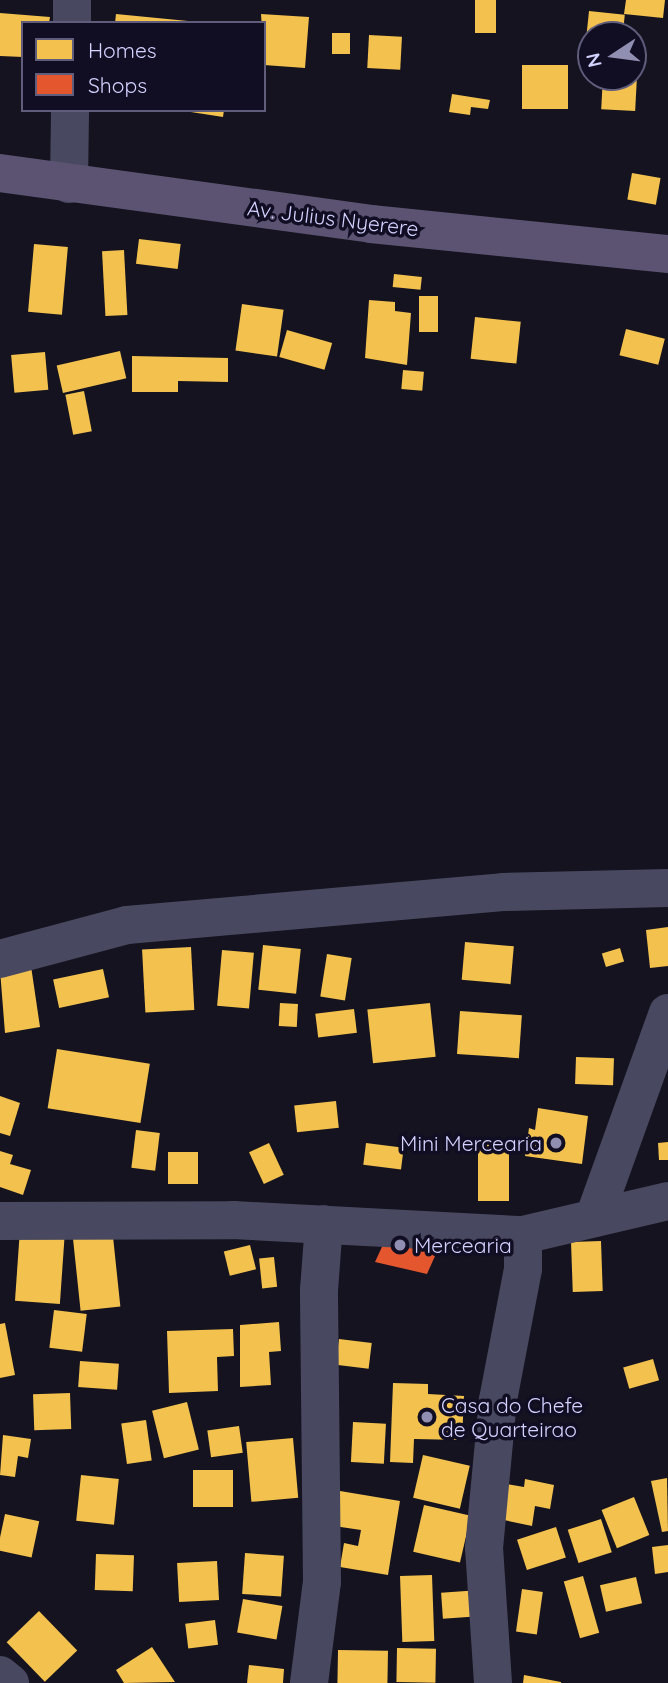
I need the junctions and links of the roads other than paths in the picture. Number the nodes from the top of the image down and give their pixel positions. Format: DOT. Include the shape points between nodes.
graph roads {
  1 [pos="72,0"];
  2 [pos="72,21"];
  3 [pos="70,112"];
  4 [pos="0,173"];
  5 [pos="69,184"];
  6 [pos="668,254"];
  7 [pos="668,888"];
  8 [pos="0,959"];
  9 [pos="668,1013"];
  10 [pos="668,1202"];
  11 [pos="594,1218"];
  12 [pos="0,1221"];
  13 [pos="324,1224"];
  14 [pos="523,1235"];
  15 [pos="0,1675"];
  16 [pos="10,1683"];
  17 [pos="309,1683"];
  18 [pos="493,1683"];
  1 -- 2 [label="street"];
  3 -- 5 [label="street"];
  4 -- 5 [label="main road, Av. Julius Nyerere"];
  5 -- 6 [label="main road, Av. Julius Nyerere" via="371,224"];
  7 -- 8 [label="street" via="490,893 127,925"];
  9 -- 11 [label="street"];
  10 -- 11 [label="street"];
  11 -- 14 [label="street"];
  12 -- 13 [label="street"];
  13 -- 14 [label="street"];
  13 -- 17 [label="street" via="319,1290 322,1582"];
  14 -- 18 [label="street" via="523,1269 498,1400 484,1548"];
  15 -- 16 [label="street"];
}
